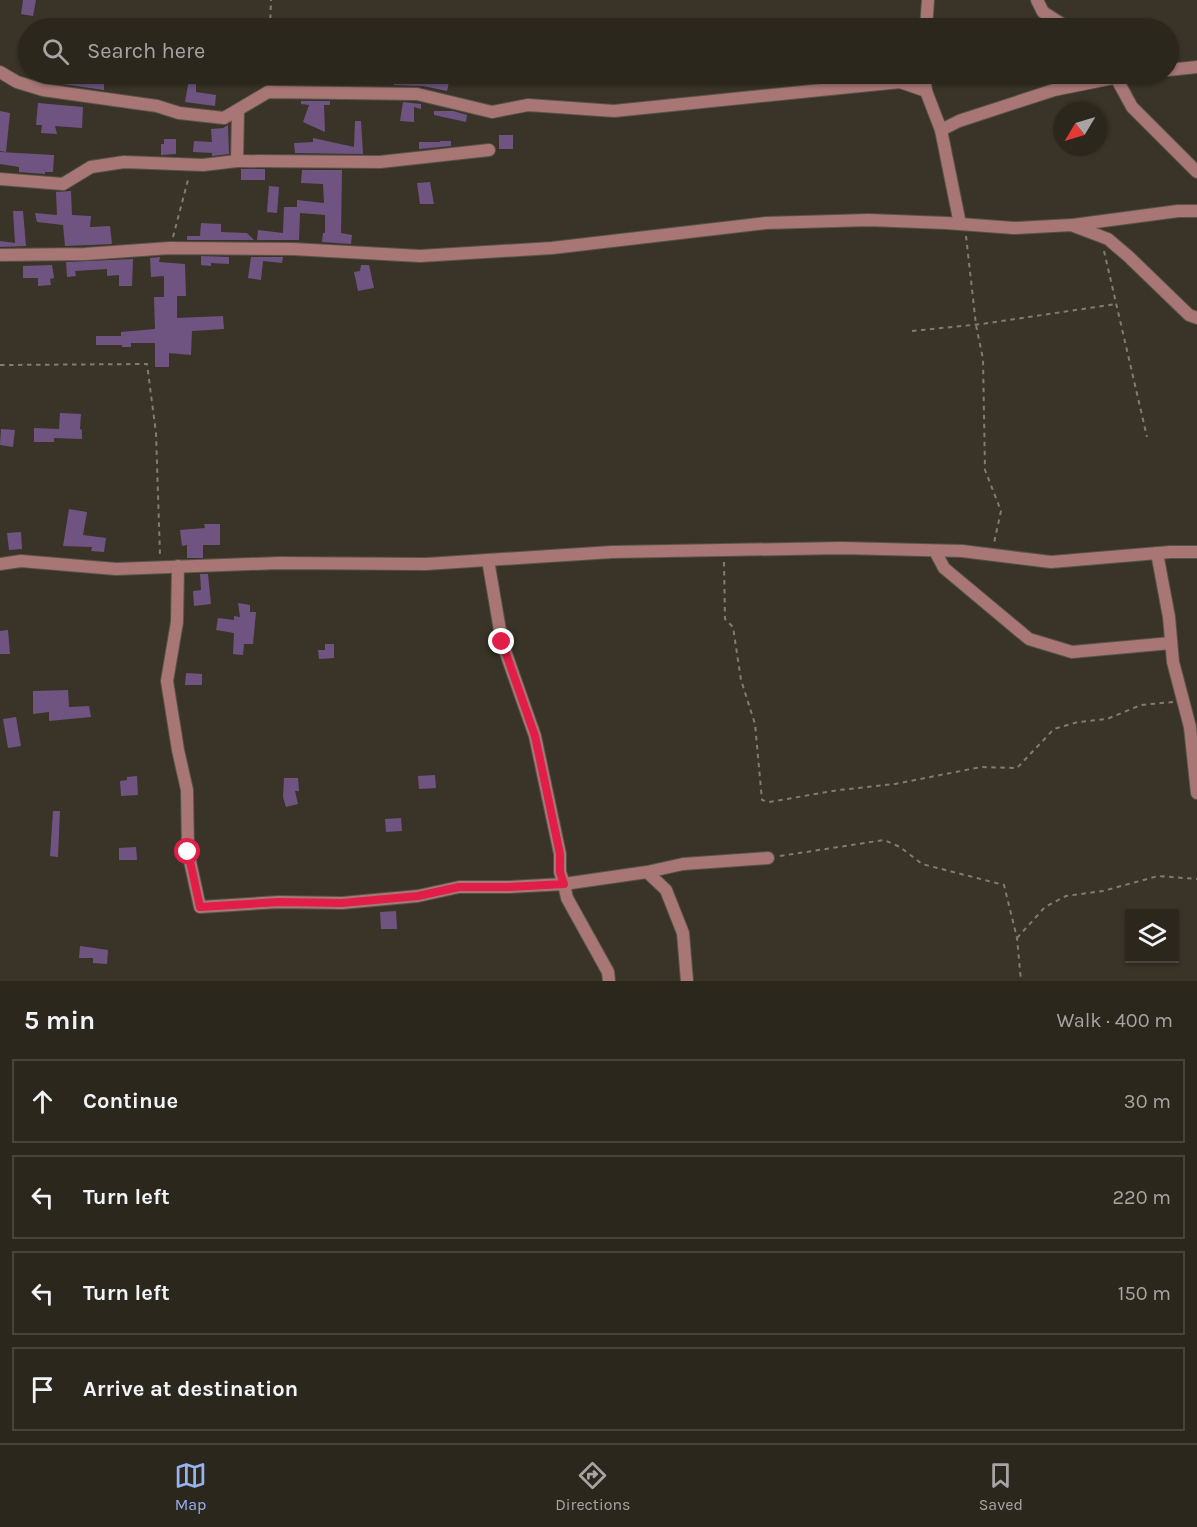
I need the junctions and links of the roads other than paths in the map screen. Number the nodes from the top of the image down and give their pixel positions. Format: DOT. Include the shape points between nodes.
graph roads {
  1 [pos="928,0"];
  2 [pos="1037,0"];
  3 [pos="927,18"];
  4 [pos="1052,18"];
  5 [pos="1197,67"];
  6 [pos="1179,69"];
  7 [pos="0,72"];
  8 [pos="18,82"];
  9 [pos="24,84"];
  10 [pos="880,84"];
  11 [pos="906,84"];
  12 [pos="925,84"];
  13 [pos="1078,84"];
  14 [pos="1119,84"];
  15 [pos="926,91"];
  16 [pos="238,111"];
  17 [pos="941,130"];
  18 [pos="489,150"];
  19 [pos="237,161"];
  20 [pos="1197,172"];
  21 [pos="0,179"];
  22 [pos="1197,211"];
  23 [pos="962,224"];
  24 [pos="1071,225"];
  25 [pos="0,255"];
  26 [pos="1197,318"];
  27 [pos="934,550"];
  28 [pos="1197,552"];
  29 [pos="1158,553"];
  30 [pos="488,560"];
  31 [pos="0,564"];
  32 [pos="178,566"];
  33 [pos="1171,643"];
  34 [pos="1197,793"];
  35 [pos="768,858"];
  36 [pos="647,872"];
  37 [pos="564,884"];
  38 [pos="609,981"];
  39 [pos="687,981"];
  1 -- 3 [label="street"];
  2 -- 4 [label="street" via="1043,12"];
  5 -- 6 [label="street"];
  7 -- 8 [label="street"];
  9 -- 16 [label="street" via="179,113 224,118"];
  10 -- 16 [label="street" via="614,111 528,105 492,112 417,94 268,92"];
  11 -- 15 [label="street"];
  12 -- 15 [label="street"];
  13 -- 17 [label="street"];
  14 -- 20 [label="street" via="1132,107"];
  15 -- 17 [label="street"];
  16 -- 19 [label="street"];
  17 -- 23 [label="street"];
  18 -- 19 [label="street" via="380,162"];
  19 -- 21 [label="street" via="203,165 124,162 91,167 63,184"];
  22 -- 24 [label="street"];
  23 -- 24 [label="street" via="1014,228"];
  23 -- 25 [label="street" via="869,220 766,223 552,248 420,256 171,248"];
  24 -- 26 [label="street" via="1108,239 1189,315"];
  27 -- 29 [label="street" via="1051,562"];
  27 -- 30 [label="street" via="612,552"];
  27 -- 33 [label="street" via="944,568 1029,639 1072,652"];
  28 -- 29 [label="street"];
  29 -- 33 [label="street"];
  30 -- 32 [label="street"];
  30 -- 37 [label="street" via="502,642 535,736"];
  31 -- 32 [label="street" via="21,561 116,568"];
  32 -- 37 [label="street" via="177,622 167,681 187,790 188,852 200,907 342,903 418,896 459,887"];
  33 -- 34 [label="street" via="1190,727"];
  35 -- 36 [label="street" via="683,864"];
  36 -- 37 [label="street"];
  36 -- 39 [label="street" via="666,890 683,933"];
  37 -- 38 [label="street" via="567,898 608,972"];
}
